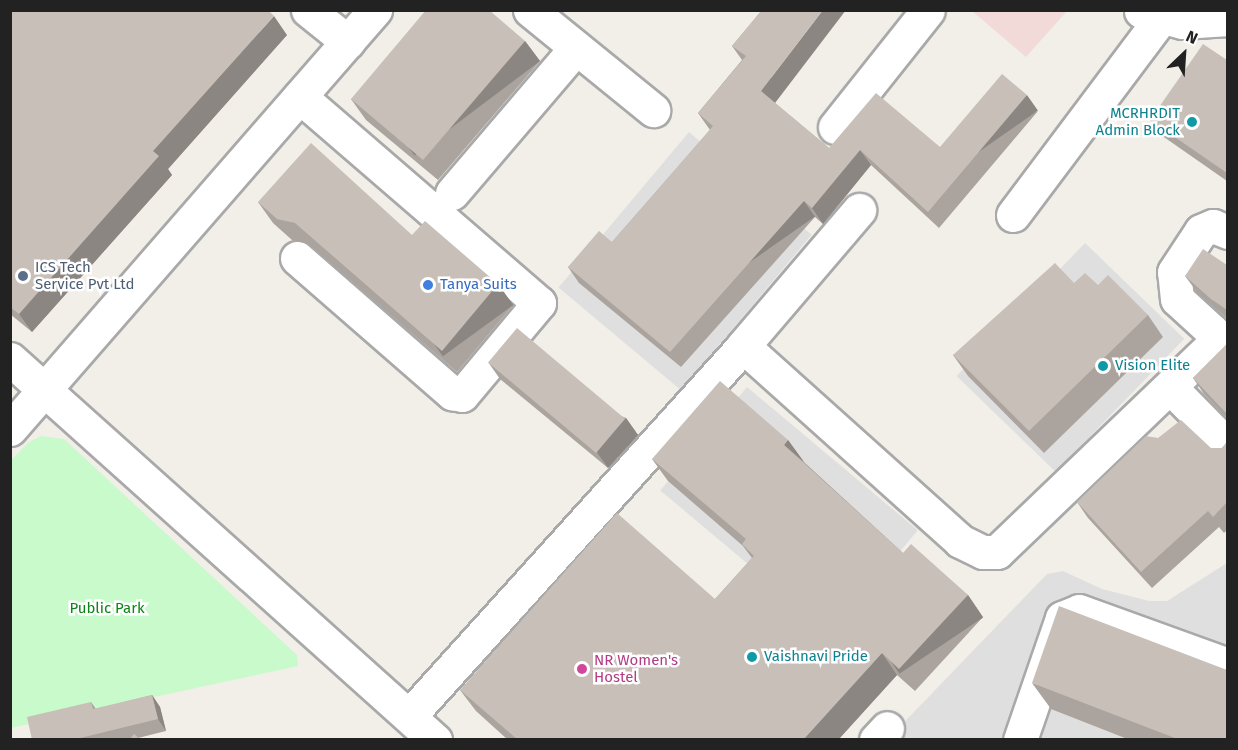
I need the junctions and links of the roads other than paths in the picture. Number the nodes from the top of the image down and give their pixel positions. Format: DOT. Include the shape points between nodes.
graph roads {
  1 [pos="308,10"];
  2 [pos="375,10"];
  3 [pos="530,10"];
  4 [pos="928,10"];
  5 [pos="1150,14"];
  6 [pos="1227,19"];
  7 [pos="348,42"];
  8 [pos="576,48"];
  9 [pos="300,97"];
  10 [pos="653,110"];
  11 [pos="835,127"];
  12 [pos="452,193"];
  13 [pos="859,210"];
  14 [pos="1013,215"];
  15 [pos="1227,232"];
  16 [pos="297,258"];
  17 [pos="743,346"];
  18 [pos="10,359"];
  19 [pos="46,390"];
  20 [pos="1171,409"];
  21 [pos="1227,425"];
  22 [pos="10,429"];
  23 [pos="1227,446"];
  24 [pos="1227,665"];
  25 [pos="410,714"];
  26 [pos="435,740"];
  27 [pos="1020,740"];
  1 -- 7 [label="street"];
  2 -- 7 [label="street"];
  3 -- 8 [label="street"];
  4 -- 11 [label="street"];
  5 -- 6 [label="street" via="1199,23"];
  5 -- 14 [label="street"];
  7 -- 9 [label="street"];
  8 -- 10 [label="street"];
  8 -- 12 [label="street"];
  9 -- 16 [label="street" via="539,303 462,395 452,393"];
  9 -- 19 [label="street"];
  13 -- 17 [label="street"];
  15 -- 20 [label="street" via="1213,226 1201,231 1174,272 1177,299 1215,337"];
  17 -- 20 [label="street" via="960,541 983,552 997,552"];
  17 -- 25 [label="street"];
  18 -- 19 [label="street"];
  19 -- 22 [label="street"];
  19 -- 25 [label="street"];
  20 -- 21 [label="street"];
  20 -- 23 [label="street"];
  24 -- 27 [label="street" via="1079,611 1062,618"];
  25 -- 26 [label="street"];
}
